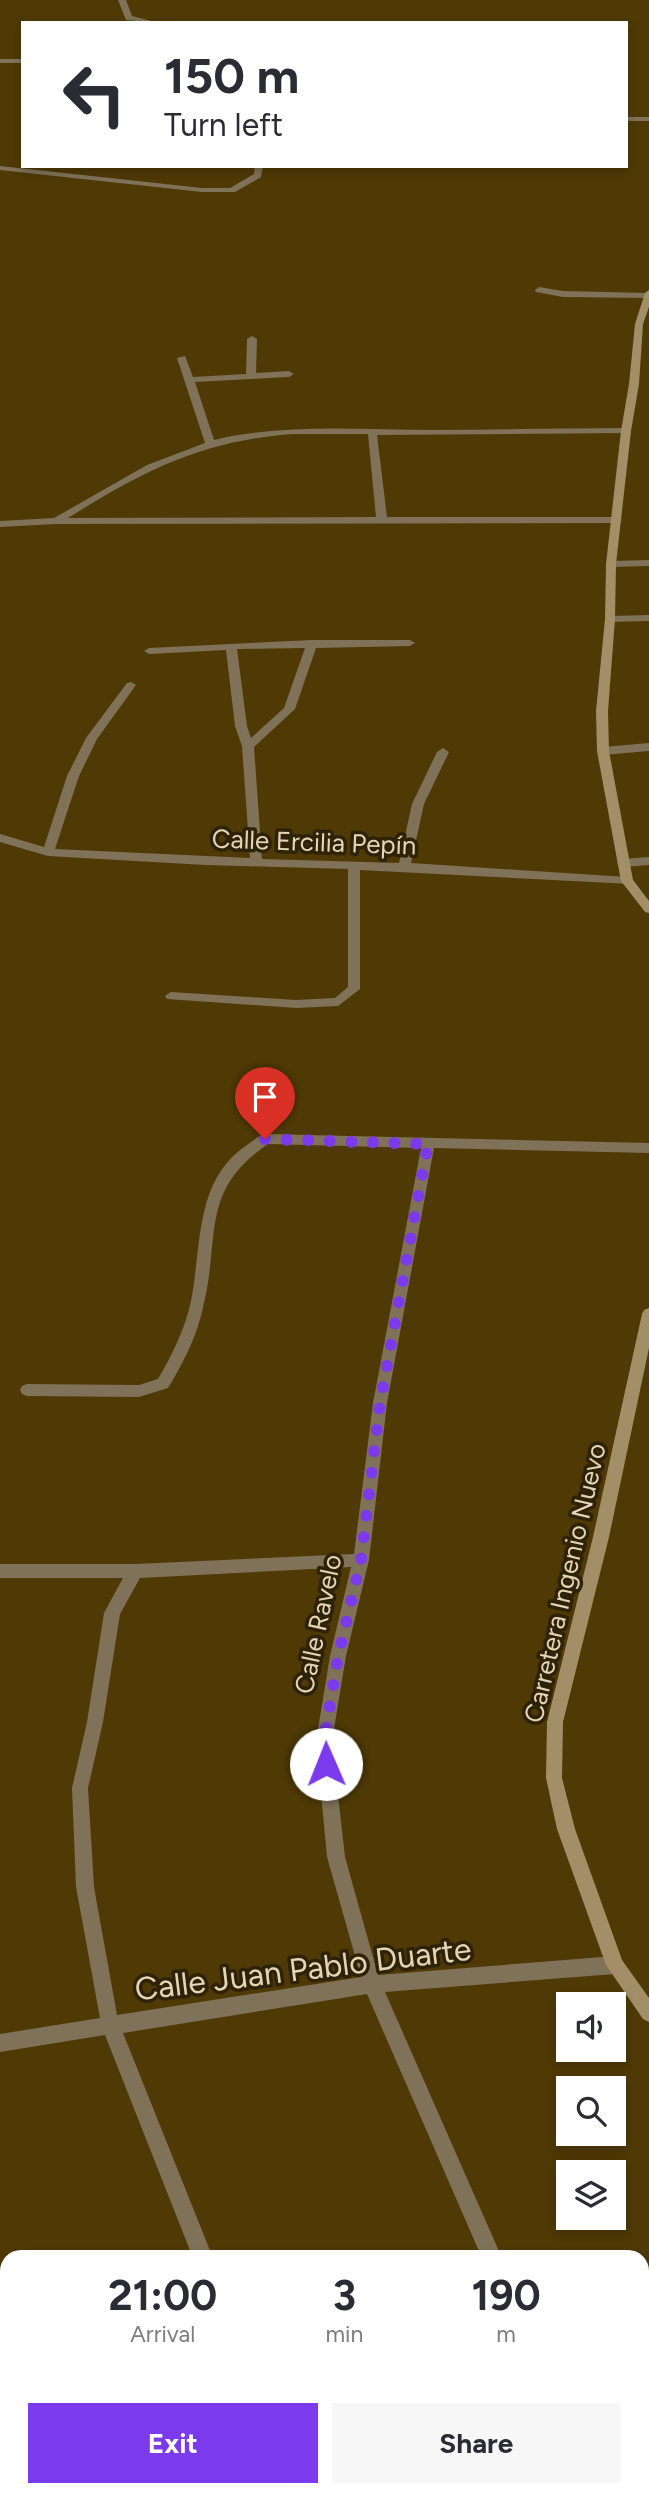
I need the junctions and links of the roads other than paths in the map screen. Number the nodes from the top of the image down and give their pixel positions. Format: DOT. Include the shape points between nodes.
graph roads {
  1 [pos="122,0"];
  2 [pos="145,21"];
  3 [pos="0,61"];
  4 [pos="21,61"];
  5 [pos="649,118"];
  6 [pos="628,119"];
  7 [pos="21,163"];
  8 [pos="0,168"];
  9 [pos="259,168"];
  10 [pos="539,290"];
  11 [pos="648,294"];
  12 [pos="253,339"];
  13 [pos="182,358"];
  14 [pos="289,373"];
  15 [pos="251,375"];
  16 [pos="189,380"];
  17 [pos="372,431"];
  18 [pos="626,431"];
  19 [pos="210,444"];
  20 [pos="56,520"];
  21 [pos="617,520"];
  22 [pos="382,522"];
  23 [pos="0,524"];
  24 [pos="649,563"];
  25 [pos="611,564"];
  26 [pos="649,618"];
  27 [pos="610,619"];
  28 [pos="312,643"];
  29 [pos="411,643"];
  30 [pos="231,646"];
  31 [pos="149,651"];
  32 [pos="131,685"];
  33 [pos="248,746"];
  34 [pos="649,747"];
  35 [pos="603,751"];
  36 [pos="443,752"];
  37 [pos="0,838"];
  38 [pos="48,852"];
  39 [pos="649,861"];
  40 [pos="256,863"];
  41 [pos="623,863"];
  42 [pos="354,866"];
  43 [pos="404,867"];
  44 [pos="627,881"];
  45 [pos="649,909"];
  46 [pos="171,996"];
  47 [pos="428,1144"];
  48 [pos="649,1148"];
  49 [pos="649,1314"];
  50 [pos="27,1390"];
  51 [pos="361,1560"];
  52 [pos="0,1572"];
  53 [pos="135,1572"];
  54 [pos="615,1965"];
  55 [pos="372,1984"];
  56 [pos="649,2013"];
  57 [pos="110,2024"];
  58 [pos="0,2043"];
  59 [pos="200,2250"];
  60 [pos="488,2250"];
  1 -- 2 [label="street" via="129,18"];
  3 -- 4 [label="street"];
  5 -- 6 [label="street"];
  7 -- 8 [label="street"];
  8 -- 9 [label="street" via="212,190 232,190 258,175"];
  10 -- 11 [label="street"];
  11 -- 18 [label="street" via="639,324"];
  12 -- 15 [label="street"];
  13 -- 16 [label="street"];
  14 -- 15 [label="street"];
  15 -- 16 [label="street"];
  16 -- 19 [label="street"];
  17 -- 18 [label="street"];
  17 -- 19 [label="street" via="259,435"];
  17 -- 22 [label="street"];
  18 -- 21 [label="street"];
  19 -- 20 [label="street" via="121,481"];
  20 -- 22 [label="street"];
  20 -- 23 [label="street"];
  21 -- 22 [label="street"];
  21 -- 25 [label="street"];
  24 -- 25 [label="street"];
  25 -- 27 [label="street"];
  26 -- 27 [label="street"];
  27 -- 35 [label="street"];
  28 -- 29 [label="street"];
  28 -- 30 [label="street"];
  28 -- 33 [label="street" via="289,709"];
  30 -- 31 [label="street"];
  30 -- 33 [label="street" via="241,726"];
  32 -- 38 [label="street" via="87,748"];
  33 -- 40 [label="street"];
  34 -- 35 [label="street"];
  35 -- 41 [label="street"];
  36 -- 43 [label="street" via="418,804"];
  37 -- 38 [label="street, Calle Ercilia Pepín"];
  38 -- 40 [label="street, Calle Ercilia Pepín"];
  39 -- 41 [label="street"];
  40 -- 42 [label="street, Calle Ercilia Pepín"];
  41 -- 44 [label="street"];
  42 -- 43 [label="street, Calle Ercilia Pepín"];
  42 -- 46 [label="street" via="354,989 338,1002 296,1004"];
  43 -- 44 [label="street, Calle Ercilia Pepín"];
  44 -- 45 [label="street"];
  47 -- 48 [label="street"];
  47 -- 50 [label="street" via="265,1139 243,1151 214,1191 198,1302 163,1384 139,1391"];
  47 -- 51 [label="street, Calle Ravelo" via="380,1403"];
  49 -- 54 [label="street, Carretera Ingenio Nuevo" via="555,1722 554,1778 566,1829"];
  51 -- 53 [label="street"];
  51 -- 55 [label="street, Calle Ravelo" via="324,1741 336,1857"];
  52 -- 53 [label="street"];
  53 -- 57 [label="street" via="112,1613 80,1788 85,1887"];
  54 -- 55 [label="street, Calle Juan Pablo Duarte"];
  54 -- 56 [label="street, Carretera Ingenio Nuevo"];
  55 -- 57 [label="street, Calle Juan Pablo Duarte"];
  55 -- 60 [label="street, Calle Ravelo"];
  57 -- 58 [label="street, Calle Juan Pablo Duarte"];
  57 -- 59 [label="street"];
}
